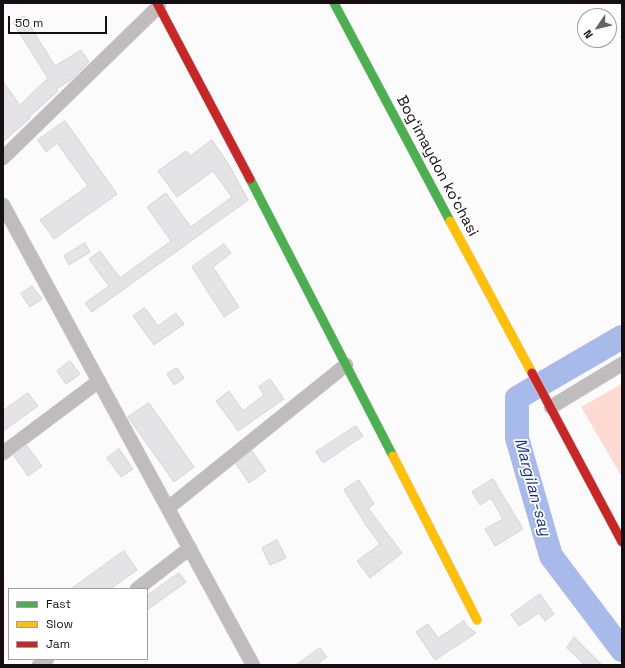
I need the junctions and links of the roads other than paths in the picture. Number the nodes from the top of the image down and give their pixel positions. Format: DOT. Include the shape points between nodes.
graph roads {
  1 [pos="337,4"];
  2 [pos="158,5"];
  3 [pos="3,158"];
  4 [pos="5,215"];
  5 [pos="622,364"];
  6 [pos="346,365"];
  7 [pos="99,381"];
  8 [pos="550,407"];
  9 [pos="3,453"];
  10 [pos="168,508"];
  11 [pos="622,542"];
  12 [pos="190,548"];
  13 [pos="138,588"];
  14 [pos="477,620"];
  15 [pos="253,665"];
  1 -- 8 [label="street, Bogʻimaydon koʻchasi"];
  2 -- 3 [label="street"];
  2 -- 6 [label="street"];
  4 -- 7 [label="street"];
  5 -- 8 [label="street"];
  6 -- 10 [label="street"];
  6 -- 14 [label="street"];
  7 -- 9 [label="street"];
  7 -- 10 [label="street"];
  8 -- 11 [label="street"];
  10 -- 12 [label="street"];
  12 -- 13 [label="street"];
  12 -- 15 [label="street"];
}
